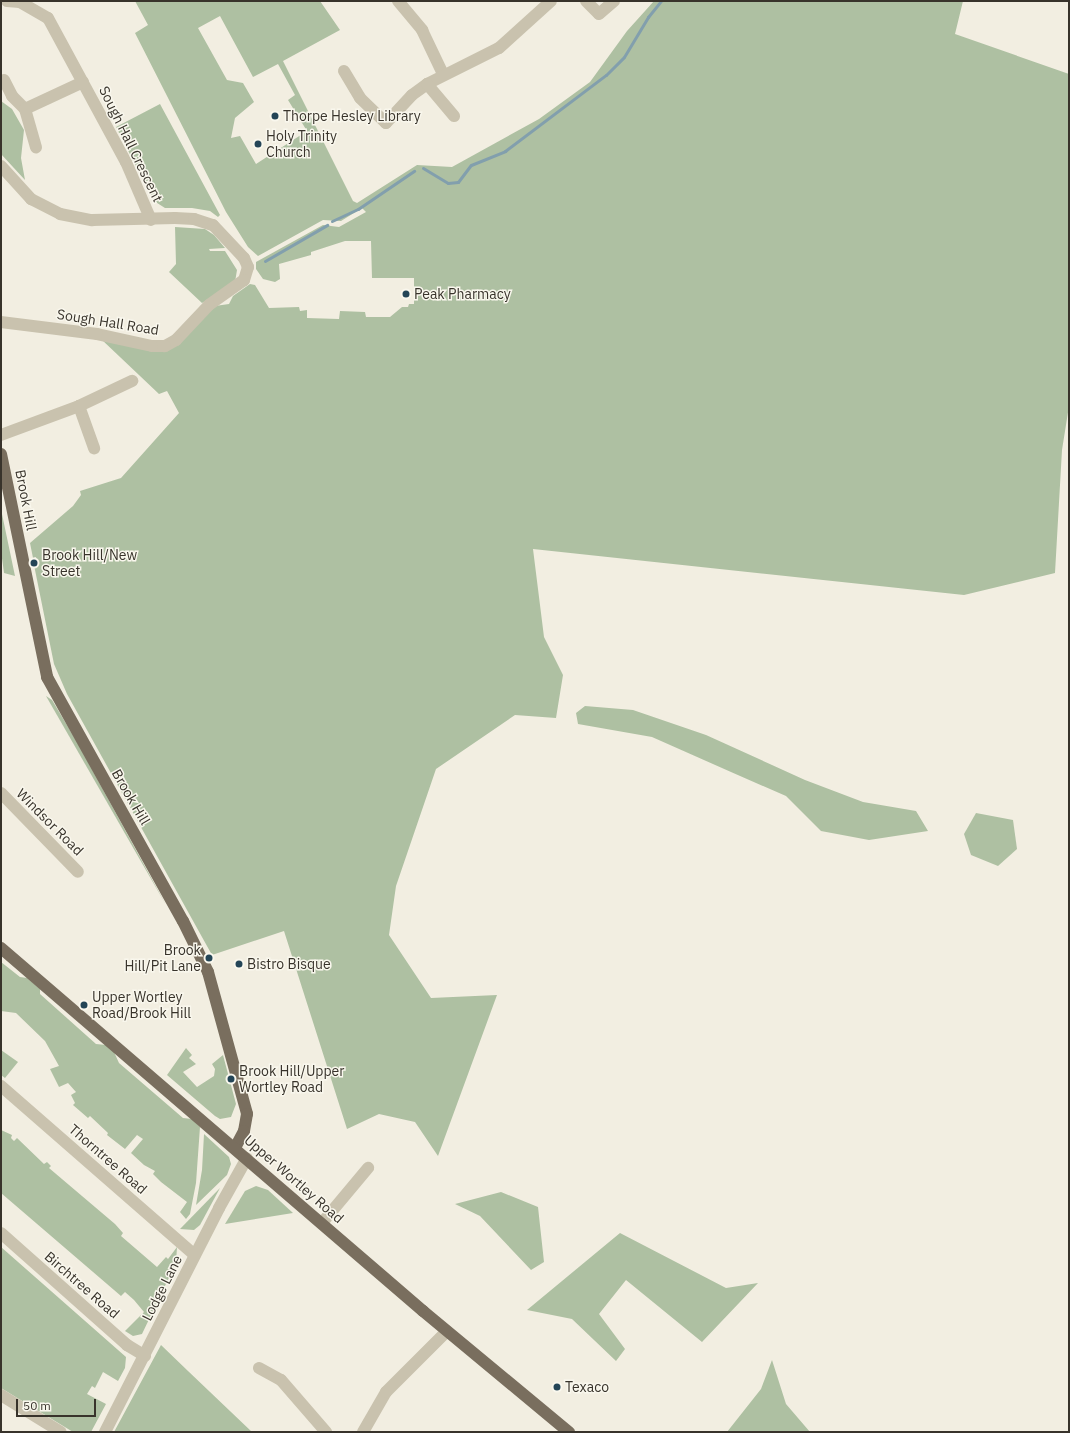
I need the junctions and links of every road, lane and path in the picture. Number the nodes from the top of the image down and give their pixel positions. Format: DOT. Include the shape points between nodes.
graph roads {
  1 [pos="7,1"];
  2 [pos="398,1"];
  3 [pos="551,1"];
  4 [pos="586,1"];
  5 [pos="614,1"];
  6 [pos="344,71"];
  7 [pos="444,74"];
  8 [pos="4,80"];
  9 [pos="83,82"];
  10 [pos="427,84"];
  11 [pos="25,109"];
  12 [pos="454,116"];
  13 [pos="36,147"];
  14 [pos="1,166"];
  15 [pos="151,220"];
  16 [pos="1,322"];
  17 [pos="132,381"];
  18 [pos="79,406"];
  19 [pos="1,435"];
  20 [pos="94,448"];
  21 [pos="1,454"];
  22 [pos="2,467"];
  23 [pos="1,794"];
  24 [pos="78,872"];
  25 [pos="1,948"];
  26 [pos="1,1086"];
  27 [pos="235,1148"];
  28 [pos="247,1158"];
  29 [pos="368,1168"];
  30 [pos="322,1223"];
  31 [pos="1,1233"];
  32 [pos="196,1255"];
  33 [pos="447,1331"];
  34 [pos="145,1356"];
  35 [pos="259,1368"];
  36 [pos="1,1395"];
  37 [pos="60,1432"];
  38 [pos="105,1432"];
  39 [pos="326,1432"];
  40 [pos="363,1432"];
  41 [pos="568,1432"];
  1 -- 9 [label="street, Sough Hall Crescent" via="20,2 48,18"];
  2 -- 7 [label="street" via="422,30"];
  3 -- 7 [label="street" via="499,48"];
  4 -- 5 [label="street" via="599,14"];
  6 -- 10 [label="street" via="360,98 386,123 412,95"];
  7 -- 10 [label="street"];
  8 -- 11 [label="street" via="12,96"];
  9 -- 11 [label="street, Sough Hall Crescent"];
  9 -- 15 [label="street, Sough Hall Crescent" via="126,162"];
  10 -- 12 [label="street"];
  11 -- 13 [label="street"];
  14 -- 15 [label="street" via="31,199 60,214 92,220"];
  15 -- 16 [label="street, Sough Hall Road" via="194,219 213,225 244,258 248,267 244,280 208,305 176,340 165,346 152,346 98,334"];
  17 -- 18 [label="street"];
  18 -- 19 [label="street"];
  18 -- 20 [label="street"];
  21 -- 22 [label="main road, Brook Hill"];
  22 -- 27 [label="main road, Brook Hill" via="47,677 186,927 208,972 247,1114 244,1131"];
  23 -- 24 [label="street, Windsor Road"];
  25 -- 27 [label="main road, Upper Wortley Road"];
  26 -- 32 [label="street, Thorntree Road"];
  27 -- 28 [label="main road, Upper Wortley Road"];
  28 -- 30 [label="main road, Upper Wortley Road"];
  28 -- 32 [label="street, Lodge Lane"];
  29 -- 30 [label="street"];
  30 -- 33 [label="main road, Upper Wortley Road"];
  31 -- 34 [label="street, Birchtree Road" via="127,1345"];
  32 -- 34 [label="street, Lodge Lane"];
  33 -- 40 [label="street" via="386,1392"];
  33 -- 41 [label="main road, Upper Wortley Road"];
  34 -- 38 [label="street, Lodge Lane"];
  35 -- 39 [label="street" via="281,1380"];
  36 -- 37 [label="street"];
}
